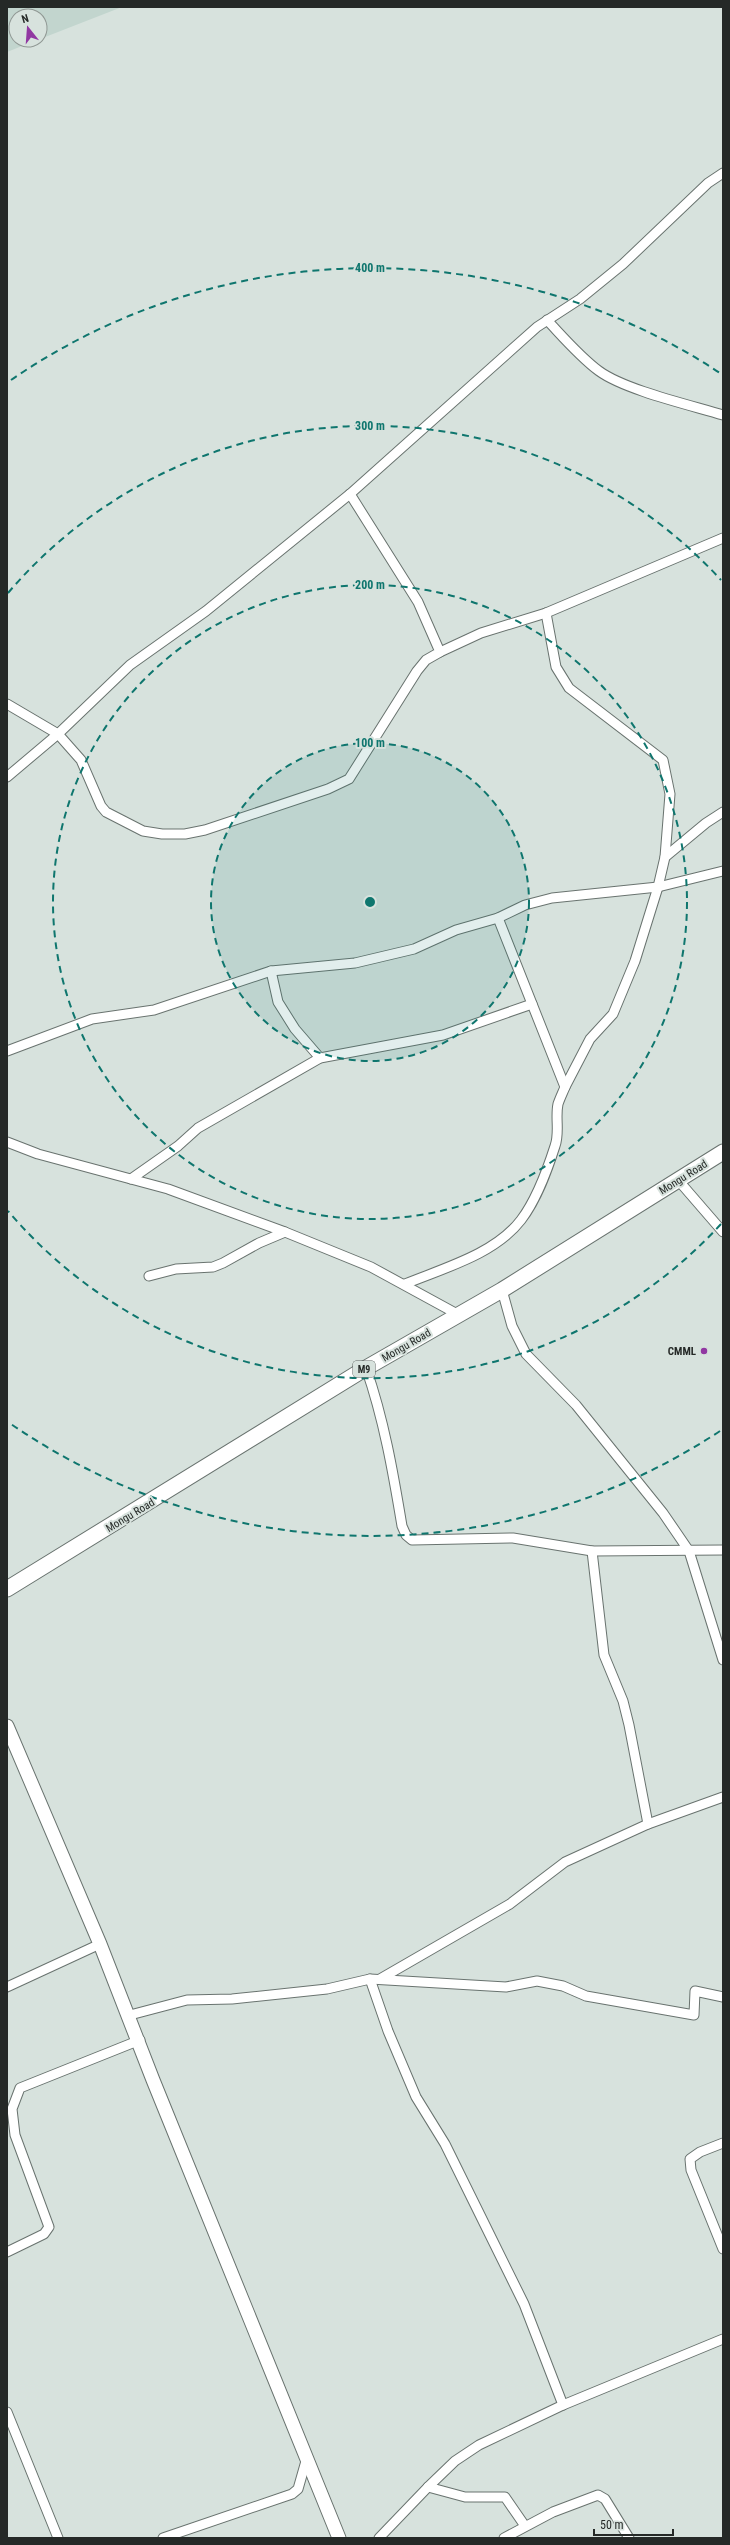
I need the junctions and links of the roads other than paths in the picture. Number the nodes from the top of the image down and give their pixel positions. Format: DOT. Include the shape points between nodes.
graph roads {
  1 [pos="723,173"];
  2 [pos="548,320"];
  3 [pos="723,415"];
  4 [pos="350,494"];
  5 [pos="723,538"];
  6 [pos="546,613"];
  7 [pos="440,652"];
  8 [pos="7,704"];
  9 [pos="58,734"];
  10 [pos="7,777"];
  11 [pos="723,812"];
  12 [pos="664,857"];
  13 [pos="723,871"];
  14 [pos="658,887"];
  15 [pos="498,918"];
  16 [pos="271,970"];
  17 [pos="532,1004"];
  18 [pos="7,1051"];
  19 [pos="320,1058"];
  20 [pos="565,1087"];
  21 [pos="7,1142"];
  22 [pos="723,1152"];
  23 [pos="131,1179"];
  24 [pos="678,1180"];
  25 [pos="285,1232"];
  26 [pos="723,1232"];
  27 [pos="149,1276"];
  28 [pos="406,1284"];
  29 [pos="502,1290"];
  30 [pos="459,1314"];
  31 [pos="366,1368"];
  32 [pos="723,1550"];
  33 [pos="592,1551"];
  34 [pos="689,1551"];
  35 [pos="7,1589"];
  36 [pos="723,1660"];
  37 [pos="7,1726"];
  38 [pos="723,1797"];
  39 [pos="648,1824"];
  40 [pos="100,1944"];
  41 [pos="375,1979"];
  42 [pos="7,1987"];
  43 [pos="723,1998"];
  44 [pos="130,2015"];
  45 [pos="140,2040"];
  46 [pos="723,2143"];
  47 [pos="723,2249"];
  48 [pos="7,2252"];
  49 [pos="723,2339"];
  50 [pos="563,2405"];
  51 [pos="7,2412"];
  52 [pos="306,2461"];
  53 [pos="428,2486"];
  54 [pos="525,2526"];
  55 [pos="58,2538"];
  56 [pos="162,2538"];
  57 [pos="339,2538"];
  58 [pos="379,2538"];
  59 [pos="504,2538"];
  60 [pos="628,2538"];
  1 -- 2 [label="street" via="708,183 623,264 580,299"];
  2 -- 3 [label="street" via="599,372 619,382"];
  2 -- 4 [label="street" via="536,327"];
  4 -- 7 [label="street" via="418,602"];
  4 -- 9 [label="street" via="206,611 130,665"];
  5 -- 6 [label="street"];
  6 -- 7 [label="street" via="481,633"];
  6 -- 12 [label="street" via="556,667 568,688 663,760 670,794"];
  7 -- 9 [label="street" via="426,660 417,671 349,779 328,789 204,830 162,834 143,831 106,812 81,760"];
  8 -- 9 [label="street"];
  9 -- 10 [label="street"];
  11 -- 12 [label="street" via="706,822"];
  12 -- 14 [label="street"];
  13 -- 14 [label="street"];
  14 -- 15 [label="street" via="552,898 525,905"];
  14 -- 20 [label="street" via="635,961 614,1014 590,1038"];
  15 -- 16 [label="street" via="456,930 414,949 386,957 355,963"];
  15 -- 17 [label="street"];
  16 -- 18 [label="street" via="154,1010 92,1019"];
  16 -- 19 [label="street" via="278,1002 294,1029"];
  17 -- 19 [label="street" via="443,1035"];
  17 -- 20 [label="street"];
  19 -- 23 [label="street" via="198,1128 178,1146"];
  20 -- 28 [label="street" via="558,1103 559,1130 556,1145 540,1186 521,1221 507,1235 482,1251"];
  21 -- 23 [label="street" via="38,1154"];
  22 -- 24 [label="main road, Mongu Road / M9"];
  23 -- 25 [label="street" via="168,1189"];
  24 -- 26 [label="street"];
  24 -- 29 [label="main road, Mongu Road / M9"];
  25 -- 27 [label="street" via="259,1243 223,1264 176,1269"];
  25 -- 28 [label="street"];
  28 -- 30 [label="street"];
  29 -- 30 [label="main road, Mongu Road / M9"];
  29 -- 34 [label="street" via="512,1326 526,1354 576,1405 663,1513"];
  30 -- 31 [label="main road, Mongu Road / M9"];
  31 -- 33 [label="street" via="386,1434 402,1526 412,1540 513,1538"];
  31 -- 35 [label="main road, Mongu Road / M9"];
  32 -- 34 [label="street"];
  33 -- 34 [label="street"];
  33 -- 39 [label="street" via="604,1654 623,1701"];
  34 -- 36 [label="street"];
  37 -- 40 [label="main road"];
  38 -- 39 [label="street"];
  39 -- 41 [label="street" via="565,1862 510,1904"];
  40 -- 42 [label="street"];
  40 -- 44 [label="main road"];
  41 -- 43 [label="street" via="506,1987 537,1981 563,1986 586,1996 694,2015 695,1991"];
  41 -- 44 [label="street" via="327,1989 232,1999 187,2000"];
  41 -- 50 [label="street" via="388,2031 416,2097 452,2158 524,2304"];
  44 -- 45 [label="main road"];
  45 -- 48 [label="street" via="20,2088 12,2109 15,2135 49,2227 44,2234"];
  45 -- 52 [label="main road"];
  46 -- 47 [label="street" via="700,2152 690,2160 691,2170"];
  49 -- 50 [label="street"];
  50 -- 53 [label="street" via="479,2445 455,2461"];
  51 -- 55 [label="street"];
  52 -- 56 [label="street" via="298,2489 292,2494"];
  52 -- 57 [label="main road"];
  53 -- 54 [label="street" via="465,2497 505,2497"];
  53 -- 58 [label="street"];
  54 -- 59 [label="street"];
  54 -- 60 [label="street" via="598,2495 606,2499"];
}
